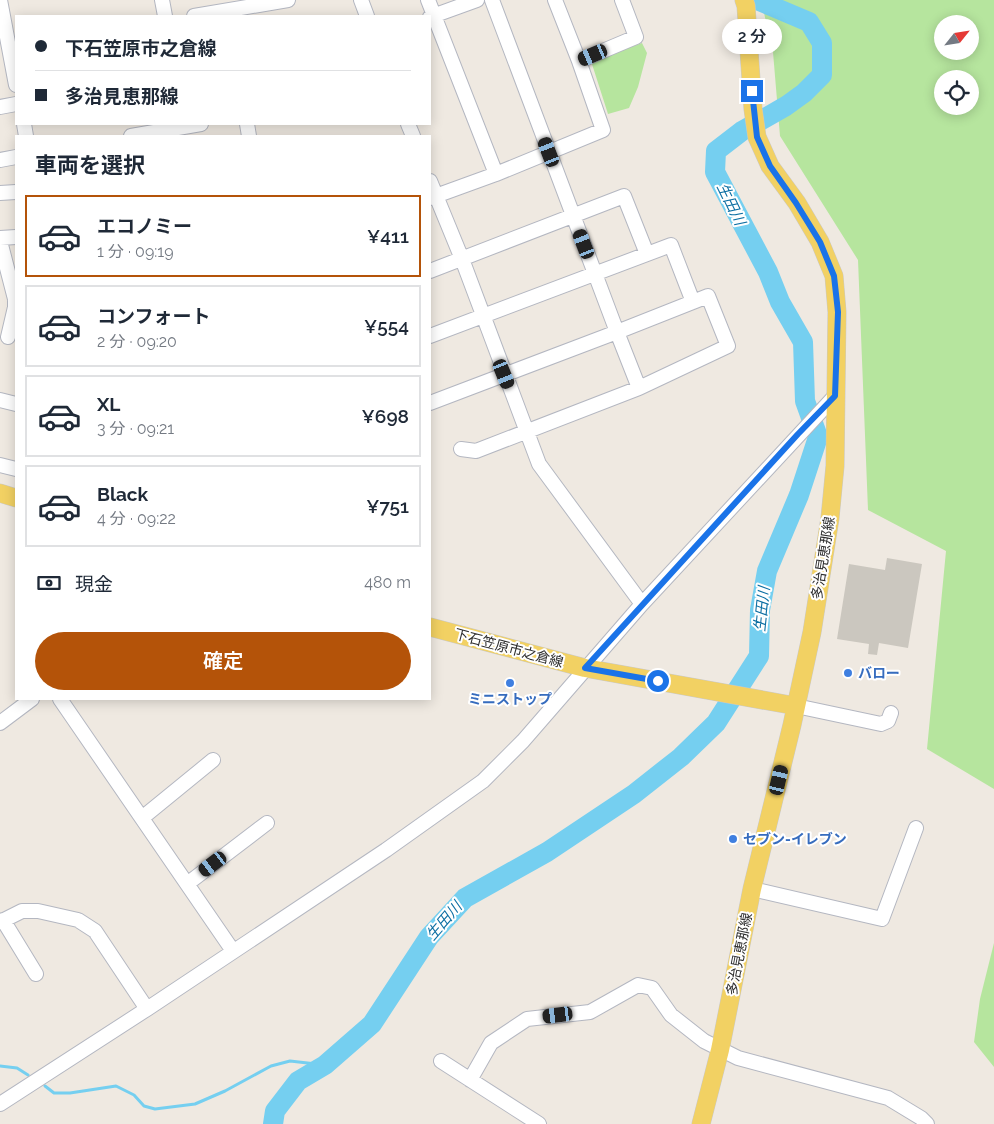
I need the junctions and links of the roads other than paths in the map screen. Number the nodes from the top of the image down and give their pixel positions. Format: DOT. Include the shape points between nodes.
graph roads {
  1 [pos="0,0"];
  2 [pos="162,0"];
  3 [pos="288,0"];
  4 [pos="361,0"];
  5 [pos="428,0"];
  6 [pos="477,0"];
  7 [pos="492,0"];
  8 [pos="555,0"];
  9 [pos="622,0"];
  10 [pos="745,3"];
  11 [pos="226,13"];
  12 [pos="165,15"];
  13 [pos="205,15"];
  14 [pos="367,15"];
  15 [pos="432,16"];
  16 [pos="9,49"];
  17 [pos="579,61"];
  18 [pos="15,80"];
  19 [pos="15,104"];
  20 [pos="0,107"];
  21 [pos="195,125"];
  22 [pos="137,135"];
  23 [pos="549,152"];
  24 [pos="15,157"];
  25 [pos="0,160"];
  26 [pos="496,174"];
  27 [pos="15,192"];
  28 [pos="0,193"];
  29 [pos="433,197"];
  30 [pos="573,215"];
  31 [pos="15,237"];
  32 [pos="0,239"];
  33 [pos="647,254"];
  34 [pos="462,258"];
  35 [pos="431,270"];
  36 [pos="595,273"];
  37 [pos="693,302"];
  38 [pos="484,316"];
  39 [pos="617,332"];
  40 [pos="431,336"];
  41 [pos="8,337"];
  42 [pos="504,374"];
  43 [pos="639,388"];
  44 [pos="835,396"];
  45 [pos="0,400"];
  46 [pos="431,403"];
  47 [pos="15,404"];
  48 [pos="527,431"];
  49 [pos="461,448"];
  50 [pos="0,465"];
  51 [pos="15,469"];
  52 [pos="0,493"];
  53 [pos="15,498"];
  54 [pos="642,604"];
  55 [pos="431,627"];
  56 [pos="585,668"];
  57 [pos="31,700"];
  58 [pos="61,700"];
  59 [pos="796,706"];
  60 [pos="891,713"];
  61 [pos="0,724"];
  62 [pos="213,760"];
  63 [pos="142,818"];
  64 [pos="267,823"];
  65 [pos="916,828"];
  66 [pos="187,884"];
  67 [pos="752,889"];
  68 [pos="1,921"];
  69 [pos="232,951"];
  70 [pos="36,974"];
  71 [pos="147,1009"];
  72 [pos="720,1050"];
  73 [pos="441,1061"];
  74 [pos="470,1080"];
  75 [pos="0,1104"];
  76 [pos="539,1124"];
  77 [pos="700,1124"];
  78 [pos="927,1124"];
  1 -- 16 [label="street"];
  2 -- 12 [label="street"];
  3 -- 11 [label="street"];
  4 -- 14 [label="street"];
  5 -- 15 [label="street"];
  6 -- 15 [label="street"];
  7 -- 23 [label="street"];
  8 -- 17 [label="street"];
  9 -- 17 [label="street" via="636,37"];
  10 -- 44 [label="main road, 多治見恵那線" via="757,137 770,166 820,242 834,276 838,312"];
  11 -- 13 [label="street"];
  15 -- 26 [label="street"];
  16 -- 18 [label="street"];
  17 -- 23 [label="street" via="603,130"];
  19 -- 20 [label="street"];
  21 -- 22 [label="street"];
  23 -- 26 [label="street"];
  23 -- 30 [label="street"];
  24 -- 25 [label="street"];
  26 -- 29 [label="street"];
  27 -- 28 [label="street"];
  29 -- 34 [label="street"];
  30 -- 33 [label="street" via="624,196"];
  30 -- 34 [label="street"];
  30 -- 36 [label="street"];
  31 -- 32 [label="street"];
  32 -- 41 [label="street" via="15,299"];
  33 -- 36 [label="street"];
  33 -- 37 [label="street" via="670,245"];
  34 -- 35 [label="street"];
  34 -- 38 [label="street"];
  36 -- 38 [label="street"];
  36 -- 39 [label="street"];
  37 -- 39 [label="street"];
  37 -- 43 [label="street" via="708,296 728,346"];
  38 -- 40 [label="street"];
  38 -- 42 [label="street"];
  39 -- 42 [label="street"];
  39 -- 43 [label="street"];
  42 -- 46 [label="street"];
  42 -- 48 [label="street"];
  43 -- 48 [label="street"];
  44 -- 54 [label="street"];
  44 -- 59 [label="main road, 多治見恵那線" via="835,466 830,518 812,632"];
  45 -- 47 [label="street"];
  48 -- 49 [label="street" via="476,451"];
  48 -- 54 [label="street" via="539,464"];
  50 -- 51 [label="street"];
  52 -- 53 [label="main road"];
  54 -- 56 [label="street"];
  55 -- 56 [label="main road, 下石笠原市之倉線"];
  56 -- 59 [label="main road, 下石笠原市之倉線"];
  56 -- 69 [label="street" via="523,741 483,781 386,850"];
  57 -- 61 [label="street"];
  58 -- 63 [label="street"];
  59 -- 60 [label="street" via="881,724 888,721"];
  59 -- 67 [label="main road, 多治見恵那線"];
  62 -- 63 [label="street"];
  63 -- 66 [label="street"];
  64 -- 66 [label="street"];
  65 -- 67 [label="street" via="882,919"];
  66 -- 69 [label="street"];
  67 -- 72 [label="main road, 多治見恵那線"];
  68 -- 70 [label="street"];
  68 -- 71 [label="street" via="22,911 38,910 78,920 95,931"];
  69 -- 71 [label="street"];
  71 -- 75 [label="street"];
  72 -- 74 [label="street" via="671,1015 652,988 638,985 590,1012 527,1019 490,1043"];
  72 -- 77 [label="main road, 多治見恵那線"];
  72 -- 78 [label="street" via="738,1058 888,1098"];
  73 -- 74 [label="street"];
  74 -- 76 [label="street"];
}
